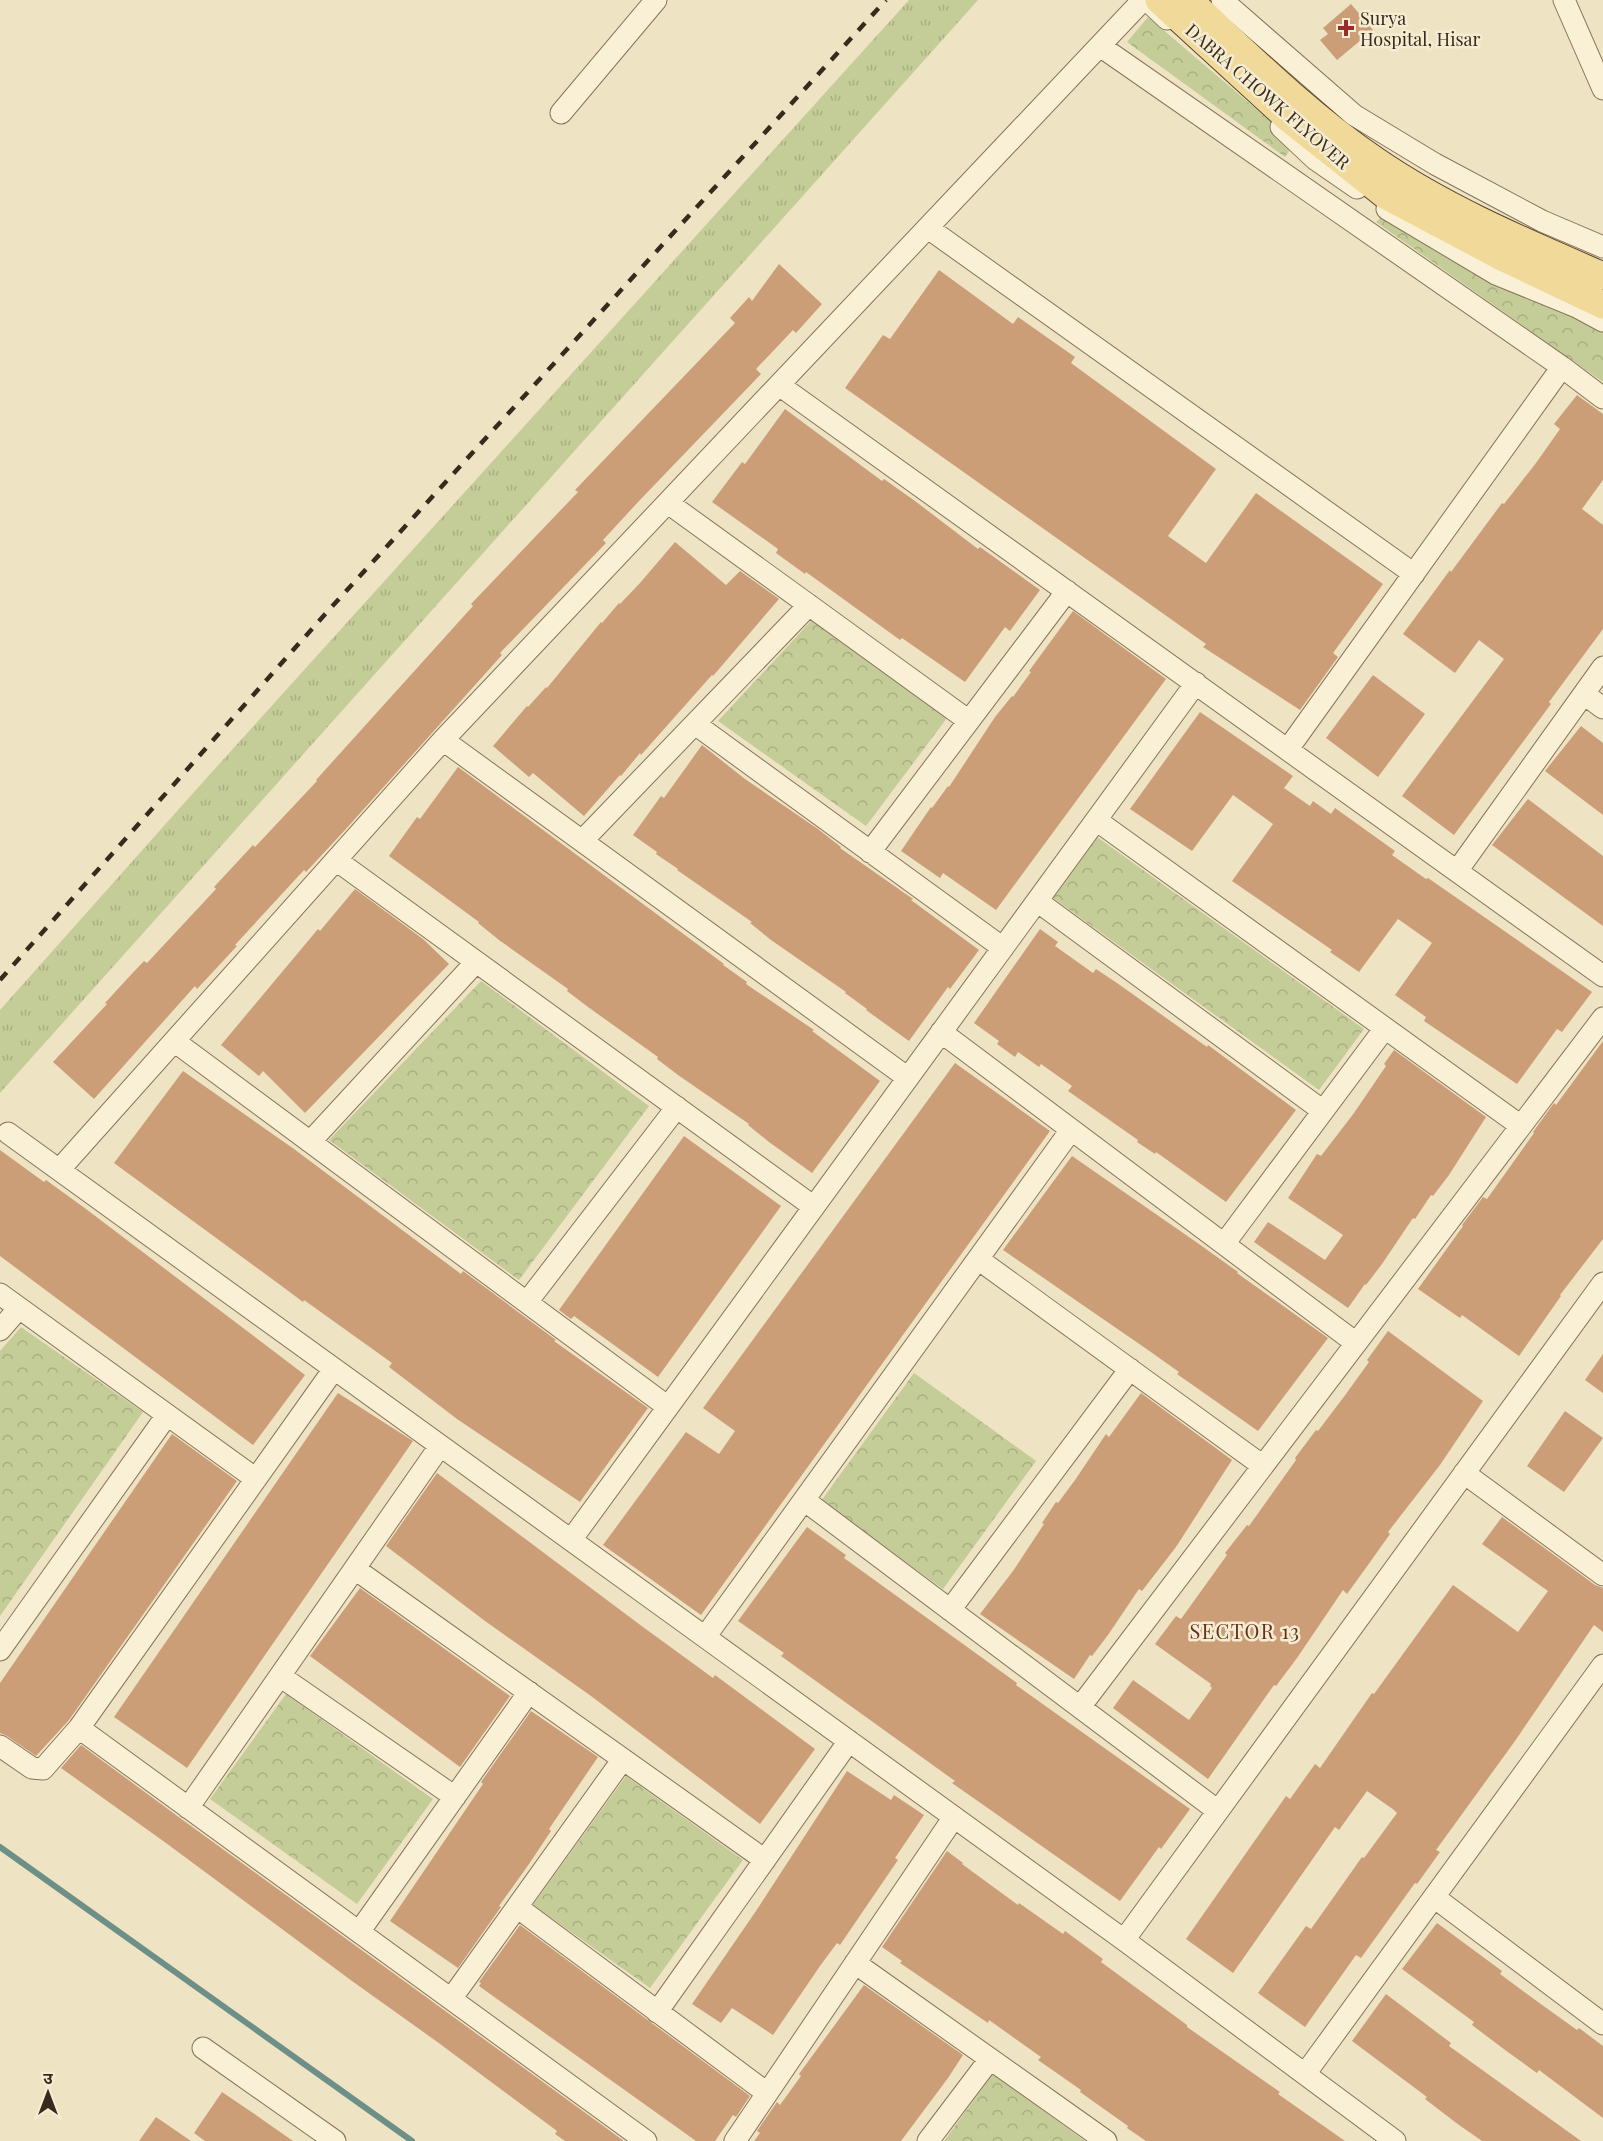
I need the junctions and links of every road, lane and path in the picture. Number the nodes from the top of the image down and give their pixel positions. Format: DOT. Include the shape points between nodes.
graph roads {
  1 [pos="656,0"];
  2 [pos="1159,0"];
  3 [pos="1189,0"];
  4 [pos="1222,0"];
  5 [pos="1564,0"];
  6 [pos="1100,46"];
  7 [pos="1597,59"];
  8 [pos="1603,89"];
  9 [pos="561,113"];
  10 [pos="928,228"];
  11 [pos="1376,238"];
  12 [pos="1435,238"];
  13 [pos="1603,247"];
  14 [pos="1603,276"];
  15 [pos="1603,305"];
  16 [pos="1603,321"];
  17 [pos="1562,367"];
  18 [pos="779,385"];
  19 [pos="1603,398"];
  20 [pos="668,503"];
  21 [pos="1414,574"];
  22 [pos="1067,591"];
  23 [pos="809,605"];
  24 [pos="1603,667"];
  25 [pos="1196,683"];
  26 [pos="1584,694"];
  27 [pos="1603,708"];
  28 [pos="969,721"];
  29 [pos="695,724"];
  30 [pos="443,740"];
  31 [pos="1288,749"];
  32 [pos="1096,820"];
  33 [pos="582,841"];
  34 [pos="870,852"];
  35 [pos="336,860"];
  36 [pos="1457,871"];
  37 [pos="1037,901"];
  38 [pos="1003,948"];
  39 [pos="476,962"];
  40 [pos="1603,976"];
  41 [pos="1603,1018"];
  42 [pos="1385,1028"];
  43 [pos="941,1032"];
  44 [pos="174,1041"];
  45 [pos="908,1078"];
  46 [pos="677,1107"];
  47 [pos="1323,1111"];
  48 [pos="1521,1126"];
  49 [pos="1071,1130"];
  50 [pos="8,1133"];
  51 [pos="310,1142"];
  52 [pos="59,1170"];
  53 [pos="814,1207"];
  54 [pos="1224,1244"];
  55 [pos="978,1259"];
  56 [pos="1603,1283"];
  57 [pos="0,1294"];
  58 [pos="527,1302"];
  59 [pos="19,1308"];
  60 [pos="0,1330"];
  61 [pos="1356,1343"];
  62 [pos="334,1369"];
  63 [pos="1130,1369"];
  64 [pos="668,1407"];
  65 [pos="167,1415"];
  66 [pos="440,1446"];
  67 [pos="1263,1466"];
  68 [pos="1464,1473"];
  69 [pos="256,1479"];
  70 [pos="804,1500"];
  71 [pos="571,1540"];
  72 [pos="355,1569"];
  73 [pos="1603,1575"];
  74 [pos="950,1610"];
  75 [pos="705,1637"];
  76 [pos="2,1642"];
  77 [pos="1603,1665"];
  78 [pos="280,1676"];
  79 [pos="529,1692"];
  80 [pos="1080,1707"];
  81 [pos="79,1728"];
  82 [pos="849,1741"];
  83 [pos="0,1746"];
  84 [pos="623,1759"];
  85 [pos="455,1797"];
  86 [pos="188,1808"];
  87 [pos="1218,1811"];
  88 [pos="954,1817"];
  89 [pos="765,1860"];
  90 [pos="1434,1897"];
  91 [pos="517,1907"];
  92 [pos="359,1932"];
  93 [pos="1124,1940"];
  94 [pos="855,1963"];
  95 [pos="451,1999"];
  96 [pos="657,2012"];
  97 [pos="1603,2024"];
  98 [pos="203,2048"];
  99 [pos="990,2059"];
  100 [pos="1305,2074"];
  101 [pos="767,2093"];
  102 [pos="334,2141"];
  103 [pos="646,2141"];
  104 [pos="735,2141"];
  105 [pos="928,2141"];
  106 [pos="1106,2141"];
  107 [pos="1395,2141"];
  1 -- 9 [label="street"];
  2 -- 15 [label="main road, DABRA CHOWK FLYOVER" via="1289,119 1385,195"];
  3 -- 14 [label="main road, DABRA CHOWK FLYOVER" via="1301,104 1375,161 1431,196"];
  4 -- 13 [label="street" via="1354,116 1542,221"];
  5 -- 7 [label="street"];
  6 -- 10 [label="street"];
  6 -- 11 [label="street"];
  6 -- 12 [label="street" via="1141,2 1149,2 1315,159"];
  7 -- 8 [label="street"];
  10 -- 18 [label="street"];
  10 -- 21 [label="street"];
  11 -- 12 [label="street"];
  11 -- 17 [label="street"];
  12 -- 16 [label="street" via="1496,274"];
  17 -- 19 [label="street"];
  17 -- 21 [label="street"];
  18 -- 20 [label="street"];
  18 -- 22 [label="street"];
  20 -- 23 [label="street"];
  20 -- 30 [label="street"];
  21 -- 31 [label="street"];
  22 -- 25 [label="street"];
  22 -- 28 [label="street"];
  23 -- 28 [label="street"];
  23 -- 29 [label="street"];
  24 -- 26 [label="street"];
  25 -- 31 [label="street"];
  25 -- 32 [label="street"];
  26 -- 27 [label="street"];
  26 -- 36 [label="street"];
  28 -- 34 [label="street"];
  29 -- 33 [label="street"];
  29 -- 34 [label="street"];
  30 -- 33 [label="street"];
  30 -- 35 [label="street"];
  31 -- 36 [label="street"];
  32 -- 37 [label="street"];
  32 -- 42 [label="street"];
  33 -- 45 [label="street"];
  34 -- 38 [label="street"];
  35 -- 39 [label="street"];
  35 -- 44 [label="street"];
  36 -- 40 [label="street"];
  37 -- 38 [label="street"];
  37 -- 47 [label="street"];
  38 -- 43 [label="street"];
  39 -- 46 [label="street"];
  39 -- 51 [label="street"];
  41 -- 48 [label="street"];
  42 -- 47 [label="street"];
  42 -- 48 [label="street"];
  43 -- 45 [label="street"];
  43 -- 49 [label="street"];
  44 -- 51 [label="street"];
  44 -- 52 [label="street"];
  45 -- 53 [label="street"];
  46 -- 53 [label="street"];
  46 -- 58 [label="street"];
  47 -- 54 [label="street"];
  48 -- 61 [label="street"];
  49 -- 54 [label="street"];
  49 -- 55 [label="street"];
  50 -- 52 [label="street"];
  51 -- 58 [label="street"];
  52 -- 62 [label="street"];
  53 -- 64 [label="street"];
  54 -- 61 [label="street"];
  55 -- 63 [label="street"];
  55 -- 70 [label="street"];
  56 -- 68 [label="street"];
  57 -- 59 [label="street"];
  58 -- 64 [label="street"];
  59 -- 60 [label="street"];
  59 -- 65 [label="street"];
  61 -- 67 [label="street"];
  62 -- 66 [label="street"];
  62 -- 69 [label="street"];
  63 -- 67 [label="street"];
  63 -- 74 [label="street"];
  64 -- 71 [label="street"];
  65 -- 69 [label="street"];
  65 -- 76 [label="street"];
  66 -- 71 [label="street"];
  66 -- 72 [label="street"];
  67 -- 80 [label="street"];
  68 -- 73 [label="street"];
  68 -- 87 [label="street"];
  69 -- 81 [label="street"];
  70 -- 74 [label="street"];
  70 -- 75 [label="street"];
  71 -- 75 [label="street"];
  72 -- 78 [label="street"];
  72 -- 79 [label="street"];
  74 -- 80 [label="street"];
  75 -- 82 [label="street"];
  77 -- 90 [label="street"];
  78 -- 85 [label="street"];
  78 -- 86 [label="street"];
  79 -- 84 [label="street"];
  79 -- 85 [label="street"];
  80 -- 87 [label="street"];
  81 -- 83 [label="street" via="43,1769 32,1768"];
  81 -- 86 [label="street"];
  82 -- 88 [label="street"];
  82 -- 89 [label="street"];
  84 -- 89 [label="street"];
  84 -- 91 [label="street"];
  85 -- 92 [label="street"];
  86 -- 92 [label="street"];
  87 -- 93 [label="street"];
  88 -- 93 [label="street"];
  88 -- 94 [label="street"];
  89 -- 96 [label="street"];
  90 -- 97 [label="street"];
  90 -- 100 [label="street"];
  91 -- 95 [label="street"];
  91 -- 96 [label="street"];
  92 -- 95 [label="street"];
  93 -- 100 [label="street"];
  94 -- 99 [label="street"];
  94 -- 101 [label="street"];
  95 -- 103 [label="street"];
  96 -- 101 [label="street"];
  98 -- 102 [label="street"];
  99 -- 105 [label="street"];
  99 -- 106 [label="street"];
  100 -- 107 [label="street"];
  101 -- 104 [label="street"];
}
